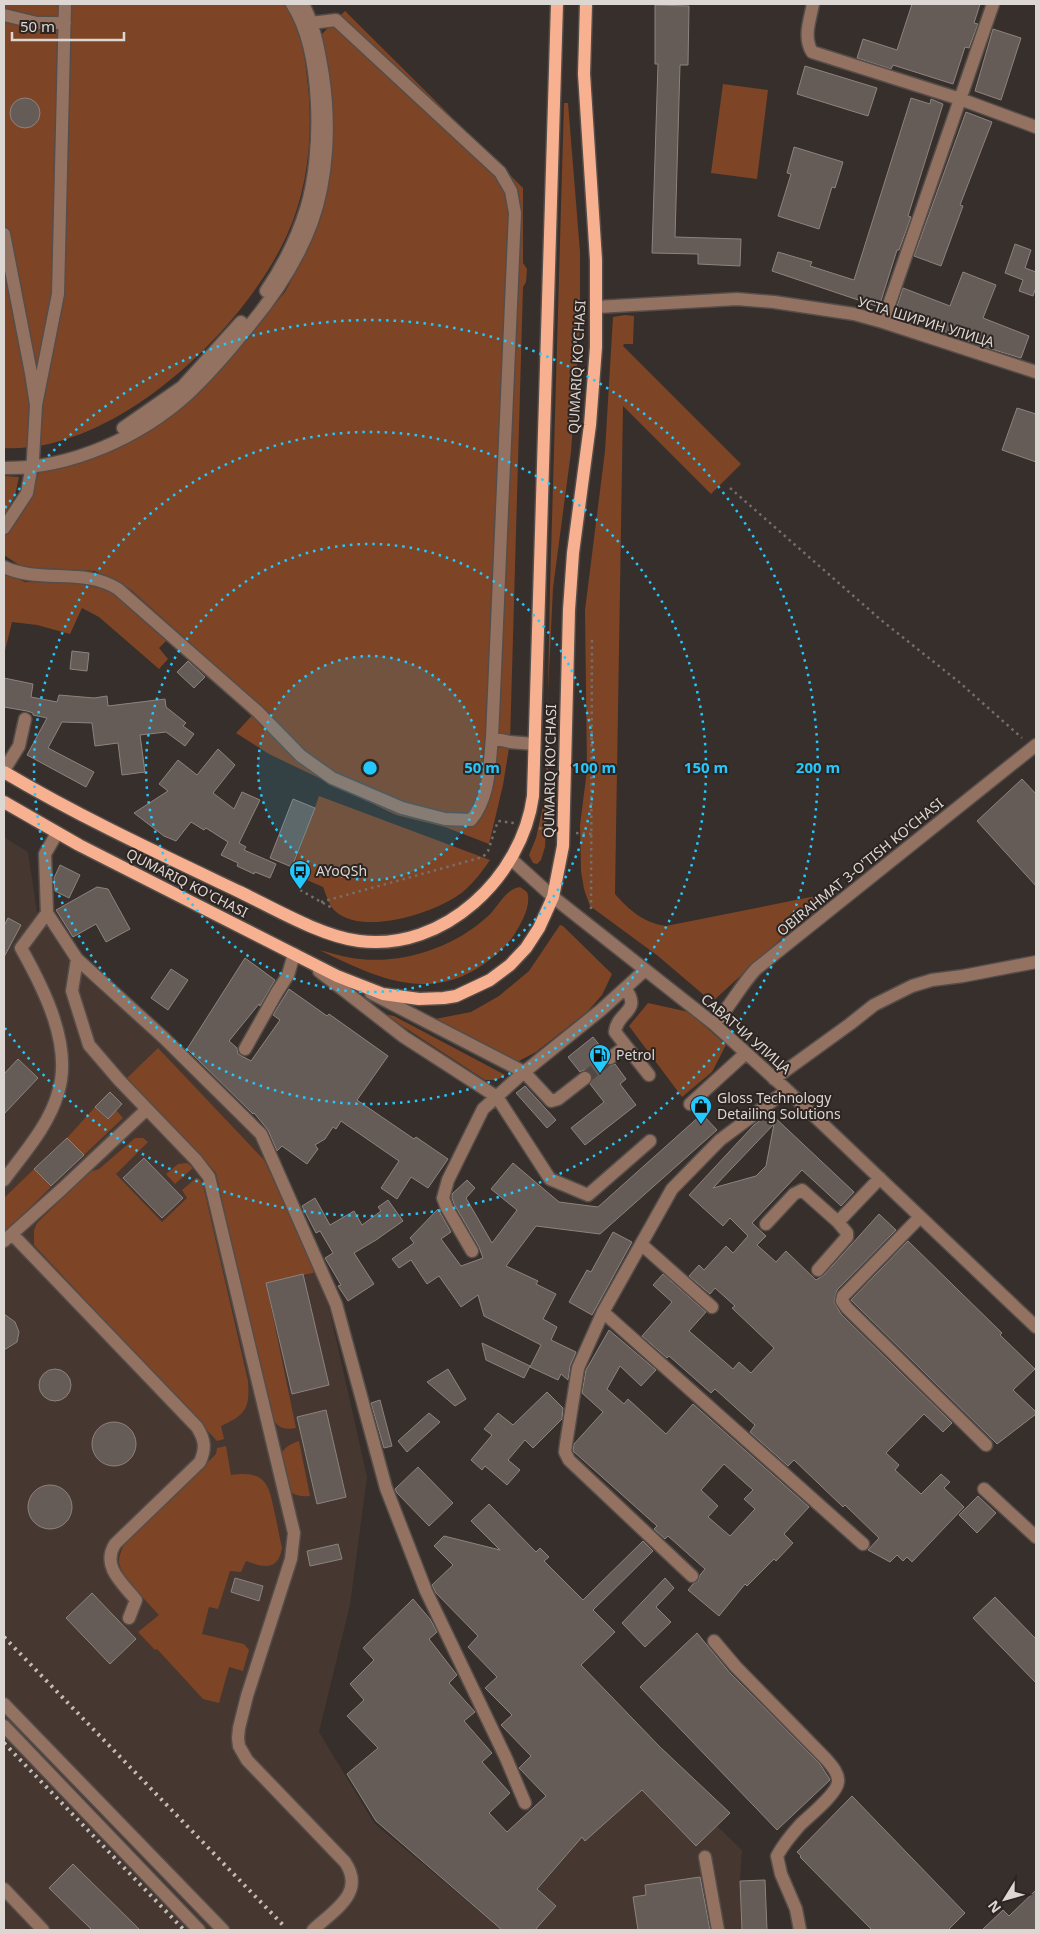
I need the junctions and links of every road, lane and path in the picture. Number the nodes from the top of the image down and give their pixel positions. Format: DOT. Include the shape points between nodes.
graph roads {
  1 [pos="65,4"];
  2 [pos="292,4"];
  3 [pos="303,4"];
  4 [pos="557,4"];
  5 [pos="586,4"];
  6 [pos="813,4"];
  7 [pos="993,4"];
  8 [pos="4,16"];
  9 [pos="312,22"];
  10 [pos="65,23"];
  11 [pos="960,100"];
  12 [pos="1036,127"];
  13 [pos="4,234"];
  14 [pos="597,307"];
  15 [pos="883,322"];
  16 [pos="1036,372"];
  17 [pos="36,405"];
  18 [pos="4,460"];
  19 [pos="33,463"];
  20 [pos="4,468"];
  21 [pos="730,488"];
  22 [pos="4,528"];
  23 [pos="4,567"];
  24 [pos="592,636"];
  25 [pos="25,719"];
  26 [pos="492,738"];
  27 [pos="534,744"];
  28 [pos="1034,746"];
  29 [pos="4,771"];
  30 [pos="4,802"];
  31 [pos="498,821"];
  32 [pos="57,833"];
  33 [pos="580,834"];
  34 [pos="592,834"];
  35 [pos="511,859"];
  36 [pos="300,890"];
  37 [pos="553,897"];
  38 [pos="321,902"];
  39 [pos="332,908"];
  40 [pos="591,910"];
  41 [pos="47,913"];
  42 [pos="299,956"];
  43 [pos="77,958"];
  44 [pos="1036,962"];
  45 [pos="645,970"];
  46 [pos="348,982"];
  47 [pos="625,988"];
  48 [pos="714,1024"];
  49 [pos="626,1046"];
  50 [pos="245,1049"];
  51 [pos="746,1053"];
  52 [pos="610,1058"];
  53 [pos="524,1072"];
  54 [pos="649,1075"];
  55 [pos="585,1078"];
  56 [pos="774,1079"];
  57 [pos="787,1090"];
  58 [pos="497,1097"];
  59 [pos="690,1104"];
  60 [pos="147,1109"];
  61 [pos="650,1141"];
  62 [pos="880,1178"];
  63 [pos="4,1180"];
  64 [pos="920,1217"];
  65 [pos="838,1222"];
  66 [pos="766,1224"];
  67 [pos="8,1238"];
  68 [pos="641,1244"];
  69 [pos="472,1251"];
  70 [pos="818,1270"];
  71 [pos="712,1307"];
  72 [pos="602,1312"];
  73 [pos="1036,1327"];
  74 [pos="986,1445"];
  75 [pos="984,1489"];
  76 [pos="1036,1537"];
  77 [pos="863,1544"];
  78 [pos="692,1576"];
  79 [pos="129,1618"];
  80 [pos="714,1641"];
  81 [pos="4,1704"];
  82 [pos="4,1726"];
  83 [pos="525,1803"];
  84 [pos="705,1857"];
  85 [pos="4,1889"];
  86 [pos="42,1930"];
  87 [pos="199,1930"];
  88 [pos="223,1930"];
  89 [pos="313,1930"];
  90 [pos="718,1930"];
  91 [pos="800,1930"];
  1 -- 10 [label="street"];
  2 -- 19 [label="street" via="306,32 315,79 315,158 303,220 277,275 218,349 163,402 106,437"];
  3 -- 9 [label="street"];
  4 -- 27 [label="main road, QUMARIQ KO'CHASI"];
  5 -- 14 [label="main road, QUMARIQ KO'CHASI" via="585,96"];
  6 -- 11 [label="street" via="807,36 812,52"];
  7 -- 11 [label="street"];
  8 -- 10 [label="street"];
  9 -- 19 [label="street" via="324,87 325,158 312,222 284,280 224,356 170,408 137,429 93,450 63,461"];
  9 -- 26 [label="street" via="336,20 500,172 511,191 515,213"];
  10 -- 17 [label="street" via="58,294"];
  11 -- 12 [label="street"];
  11 -- 15 [label="street"];
  13 -- 17 [label="street"];
  14 -- 15 [label="street, УСТА ШИРИН УЛИЦА" via="737,298 854,314"];
  14 -- 37 [label="main road, QUMARIQ KO'CHASI" via="590,425 569,601 564,839"];
  15 -- 16 [label="street, УСТА ШИРИН УЛИЦА"];
  17 -- 19 [label="street"];
  18 -- 19 [label="street"];
  19 -- 20 [label="street"];
  19 -- 22 [label="street" via="28,493"];
  21 -- 28 [label="path" via="881,620"];
  23 -- 26 [label="street" via="26,575 95,578 111,584 257,712 301,756 332,778 402,808 445,819 471,820 480,810 486,794"];
  24 -- 34 [label="path"];
  25 -- 29 [label="street" via="19,746"];
  26 -- 27 [label="street"];
  27 -- 35 [label="main road, QUMARIQ KO'CHASI" via="532,803"];
  28 -- 48 [label="street, OBIRAHMAT 3-O'TISH KO'CHASI" via="756,969"];
  29 -- 35 [label="main road, QUMARIQ KO'CHASI" via="101,826 286,914 351,940 394,940 420,934 444,923 486,892"];
  30 -- 32 [label="main road, QUMARIQ KO'CHASI"];
  31 -- 38 [label="path" via="483,857"];
  32 -- 41 [label="street" via="45,854"];
  32 -- 42 [label="main road, QUMARIQ KO'CHASI"];
  33 -- 34 [label="path"];
  34 -- 40 [label="path"];
  35 -- 37 [label="street, САВАТЧИ УЛИЦА"];
  36 -- 38 [label="path"];
  37 -- 45 [label="street, САВАТЧИ УЛИЦА"];
  37 -- 46 [label="main road, QUMARIQ KO'CHASI" via="526,948 500,973 468,991 444,998 413,998 384,994"];
  38 -- 39 [label="path"];
  41 -- 43 [label="street"];
  41 -- 63 [label="street" via="21,948 55,1024 62,1053 59,1092 52,1110"];
  42 -- 46 [label="main road, QUMARIQ KO'CHASI"];
  42 -- 50 [label="street"];
  42 -- 58 [label="street" via="404,1037"];
  43 -- 60 [label="street" via="72,991 89,1045"];
  43 -- 83 [label="street" via="261,1134 336,1304 386,1488 426,1591"];
  44 -- 56 [label="street" via="912,986 874,1005"];
  45 -- 47 [label="street"];
  45 -- 48 [label="street, САВАТЧИ УЛИЦА"];
  46 -- 53 [label="street"];
  47 -- 49 [label="street" via="632,1002 616,1032"];
  47 -- 53 [label="street"];
  48 -- 51 [label="street, САВАТЧИ УЛИЦА"];
  49 -- 52 [label="street"];
  49 -- 54 [label="street"];
  51 -- 56 [label="street, САВАТЧИ УЛИЦА"];
  51 -- 59 [label="street"];
  53 -- 55 [label="street" via="546,1097 555,1101"];
  53 -- 58 [label="street"];
  56 -- 57 [label="street, САВАТЧИ УЛИЦА"];
  57 -- 62 [label="street, САВАТЧИ УЛИЦА"];
  57 -- 68 [label="street" via="720,1140 672,1189"];
  58 -- 61 [label="street" via="550,1179 588,1195"];
  58 -- 69 [label="street" via="483,1109 448,1180 444,1198"];
  60 -- 67 [label="street"];
  60 -- 89 [label="street" via="209,1177 294,1533 291,1559 247,1696 238,1738 247,1760 351,1870 352,1890"];
  62 -- 64 [label="street, САВАТЧИ УЛИЦА"];
  62 -- 65 [label="street"];
  64 -- 73 [label="street, САВАТЧИ УЛИЦА"];
  64 -- 74 [label="street" via="843,1296 842,1301"];
  65 -- 66 [label="street" via="802,1190 794,1194"];
  65 -- 70 [label="street" via="847,1237"];
  67 -- 79 [label="street" via="197,1427 202,1436 205,1446 200,1462 110,1550 113,1571 136,1600"];
  68 -- 71 [label="street"];
  68 -- 72 [label="street"];
  72 -- 77 [label="street"];
  72 -- 78 [label="street" via="578,1368 565,1452 576,1468"];
  75 -- 76 [label="street"];
  80 -- 91 [label="street" via="826,1759 837,1775 834,1791 801,1824 777,1856"];
  81 -- 88 [label="street"];
  82 -- 87 [label="street"];
  84 -- 90 [label="street"];
  85 -- 86 [label="street"];
}
